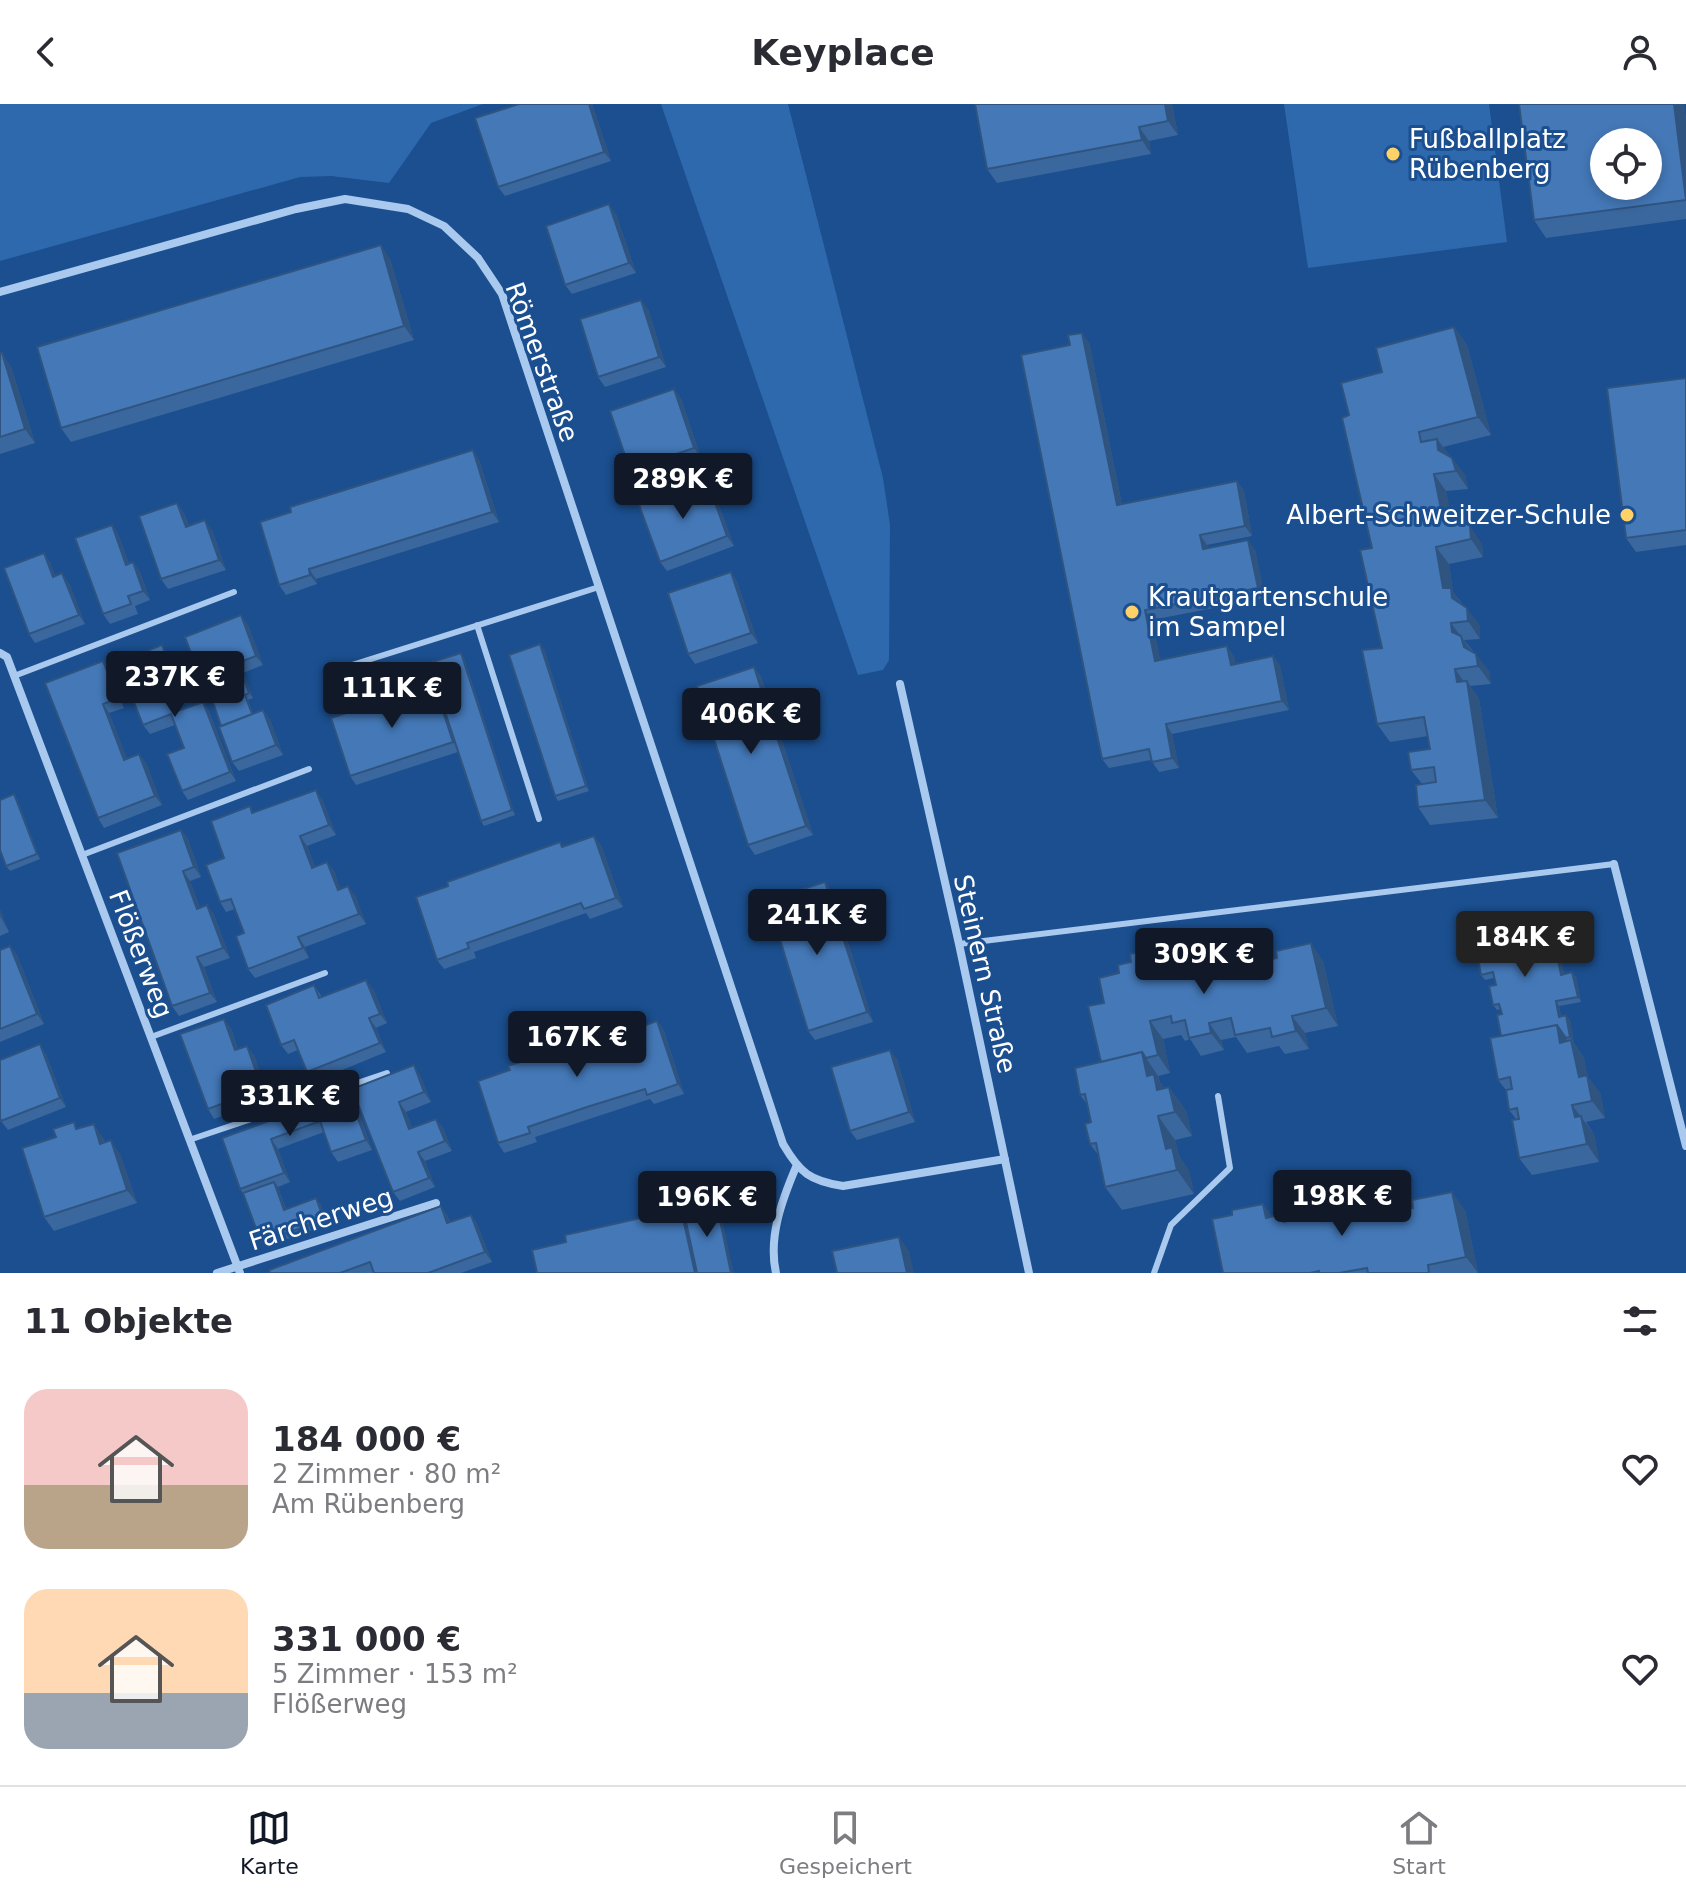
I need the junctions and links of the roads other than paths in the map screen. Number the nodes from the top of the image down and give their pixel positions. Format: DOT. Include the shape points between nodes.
graph roads {
  1 [pos="0,292"];
  2 [pos="599,587"];
  3 [pos="234,592"];
  4 [pos="477,625"];
  5 [pos="0,653"];
  6 [pos="333,671"];
  7 [pos="14,676"];
  8 [pos="900,684"];
  9 [pos="309,769"];
  10 [pos="539,819"];
  11 [pos="82,855"];
  12 [pos="1614,864"];
  13 [pos="959,944"];
  14 [pos="325,973"];
  15 [pos="151,1037"];
  16 [pos="387,1073"];
  17 [pos="1218,1096"];
  18 [pos="189,1140"];
  19 [pos="1686,1146"];
  20 [pos="1005,1159"];
  21 [pos="796,1167"];
  22 [pos="436,1203"];
  23 [pos="238,1270"];
  24 [pos="217,1273"];
  25 [pos="776,1273"];
  26 [pos="1029,1273"];
  27 [pos="1154,1273"];
  1 -- 2 [label="street, Römerstraße" via="345,199 408,209 444,226 478,258 502,294"];
  2 -- 4 [label="lane"];
  2 -- 21 [label="street, Römerstraße" via="783,1144"];
  3 -- 7 [label="lane"];
  4 -- 6 [label="lane"];
  4 -- 10 [label="lane"];
  5 -- 7 [label="street, Flößerweg"];
  7 -- 11 [label="street, Flößerweg"];
  8 -- 13 [label="street, Steinern Straße"];
  9 -- 11 [label="lane"];
  11 -- 15 [label="street, Flößerweg"];
  12 -- 13 [label="lane"];
  12 -- 19 [label="street"];
  13 -- 20 [label="street, Steinern Straße"];
  14 -- 15 [label="lane"];
  15 -- 18 [label="street, Flößerweg"];
  16 -- 18 [label="lane"];
  17 -- 27 [label="lane" via="1230,1168 1171,1225"];
  18 -- 23 [label="street, Flößerweg"];
  20 -- 21 [label="street" via="843,1186 821,1183"];
  20 -- 26 [label="street, Steinern Straße"];
  21 -- 25 [label="street" via="778,1215"];
  22 -- 23 [label="street, Färcherweg"];
  23 -- 24 [label="street, Färcherweg"];
}
